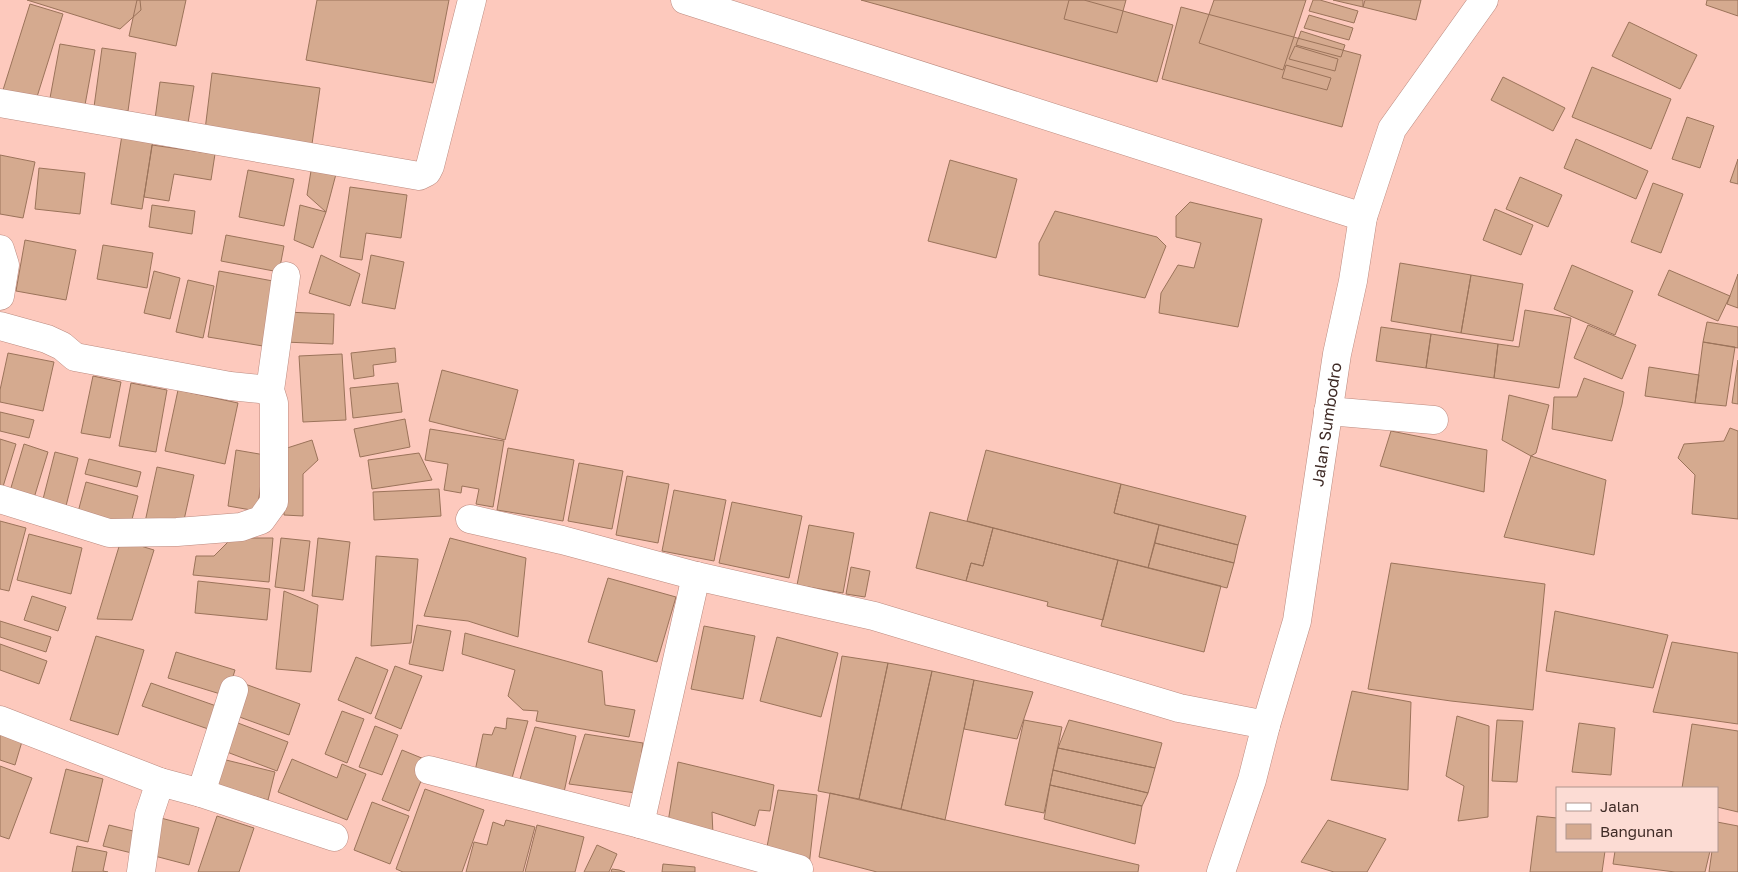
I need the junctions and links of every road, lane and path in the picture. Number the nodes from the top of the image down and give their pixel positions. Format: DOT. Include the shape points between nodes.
graph roads {
  1 [pos="472,0"];
  2 [pos="685,0"];
  3 [pos="1484,0"];
  4 [pos="0,103"];
  5 [pos="1363,217"];
  6 [pos="0,249"];
  7 [pos="286,276"];
  8 [pos="0,296"];
  9 [pos="0,326"];
  10 [pos="270,390"];
  11 [pos="1328,411"];
  12 [pos="1434,420"];
  13 [pos="0,499"];
  14 [pos="470,519"];
  15 [pos="696,576"];
  16 [pos="234,690"];
  17 [pos="0,720"];
  18 [pos="1266,725"];
  19 [pos="429,770"];
  20 [pos="160,782"];
  21 [pos="202,793"];
  22 [pos="640,824"];
  23 [pos="334,836"];
  24 [pos="800,869"];
  25 [pos="141,872"];
  26 [pos="1221,872"];
  1 -- 4 [label="street" via="430,166 427,172 418,176"];
  2 -- 5 [label="street"];
  3 -- 5 [label="street, Jalan Sumbodro" via="1392,129"];
  5 -- 11 [label="street, Jalan Sumbodro"];
  6 -- 8 [label="street" via="5,265"];
  7 -- 10 [label="street"];
  9 -- 10 [label="street" via="47,339 75,357 230,386"];
  10 -- 13 [label="street" via="274,403 274,502 261,520 241,527 109,533"];
  11 -- 12 [label="street"];
  11 -- 18 [label="street, Jalan Sumbodro" via="1297,622"];
  14 -- 15 [label="street"];
  15 -- 18 [label="street" via="874,616 1179,708"];
  15 -- 22 [label="street"];
  16 -- 21 [label="street"];
  17 -- 20 [label="street"];
  18 -- 26 [label="street, Jalan Sumbodro" via="1252,780"];
  19 -- 22 [label="street"];
  20 -- 21 [label="street"];
  20 -- 25 [label="street" via="149,815"];
  21 -- 23 [label="street"];
  22 -- 24 [label="street"];
}
